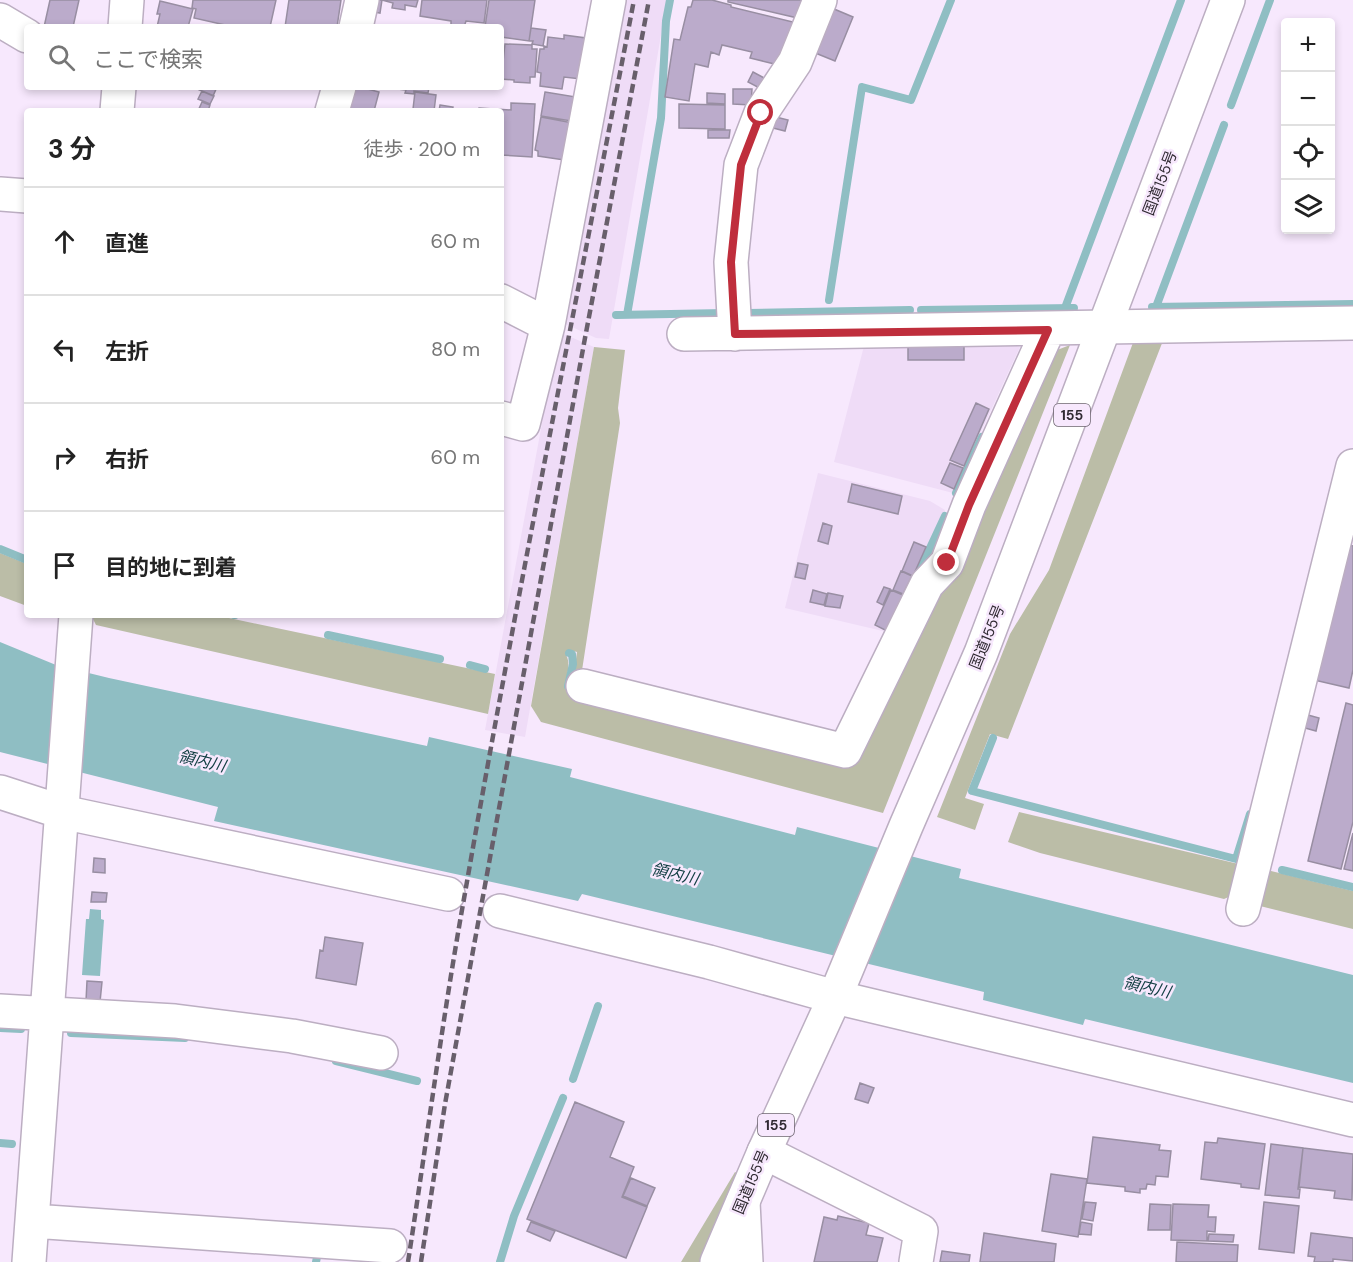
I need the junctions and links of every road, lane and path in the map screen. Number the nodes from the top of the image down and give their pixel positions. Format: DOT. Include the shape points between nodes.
graph roads {
  1 [pos="127,0"];
  2 [pos="609,0"];
  3 [pos="820,0"];
  4 [pos="1228,0"];
  5 [pos="0,20"];
  6 [pos="125,24"];
  7 [pos="24,34"];
  8 [pos="338,90"];
  9 [pos="333,108"];
  10 [pos="0,194"];
  11 [pos="24,196"];
  12 [pos="504,303"];
  13 [pos="1353,323"];
  14 [pos="548,325"];
  15 [pos="1105,328"];
  16 [pos="1048,330"];
  17 [pos="684,334"];
  18 [pos="735,334"];
  19 [pos="504,418"];
  20 [pos="1353,466"];
  21 [pos="76,622"];
  22 [pos="583,686"];
  23 [pos="0,792"];
  24 [pos="62,812"];
  25 [pos="448,894"];
  26 [pos="1243,909"];
  27 [pos="500,911"];
  28 [pos="836,994"];
  29 [pos="0,1011"];
  30 [pos="46,1014"];
  31 [pos="381,1053"];
  32 [pos="1353,1120"];
  33 [pos="764,1152"];
  34 [pos="743,1202"];
  35 [pos="33,1221"];
  36 [pos="390,1246"];
  37 [pos="29,1262"];
  38 [pos="717,1262"];
  39 [pos="746,1262"];
  40 [pos="916,1262"];
  1 -- 6 [label="main road"];
  2 -- 14 [label="main road"];
  3 -- 18 [label="main road" via="795,62 761,113 741,165 731,262"];
  4 -- 15 [label="main road, 国道155号 / 155"];
  5 -- 7 [label="main road"];
  8 -- 9 [label="main road"];
  10 -- 11 [label="main road"];
  12 -- 14 [label="main road"];
  13 -- 15 [label="main road"];
  14 -- 19 [label="main road" via="523,424"];
  15 -- 16 [label="main road"];
  15 -- 28 [label="main road, 国道155号 / 155" via="981,653"];
  16 -- 18 [label="main road"];
  16 -- 22 [label="main road" via="947,563 927,584 845,751"];
  17 -- 18 [label="main road"];
  20 -- 26 [label="main road"];
  21 -- 24 [label="main road"];
  23 -- 24 [label="main road"];
  24 -- 25 [label="main road"];
  24 -- 30 [label="main road"];
  27 -- 28 [label="main road"];
  28 -- 32 [label="main road"];
  28 -- 33 [label="main road, 国道155号 / 155"];
  29 -- 30 [label="main road"];
  30 -- 31 [label="main road" via="175,1021 292,1036"];
  30 -- 35 [label="main road"];
  33 -- 34 [label="main road, 国道155号 / 155"];
  33 -- 40 [label="main road" via="921,1231"];
  34 -- 38 [label="main road, 国道155号 / 155"];
  34 -- 39 [label="main road"];
  35 -- 36 [label="main road"];
  35 -- 37 [label="main road"];
}
